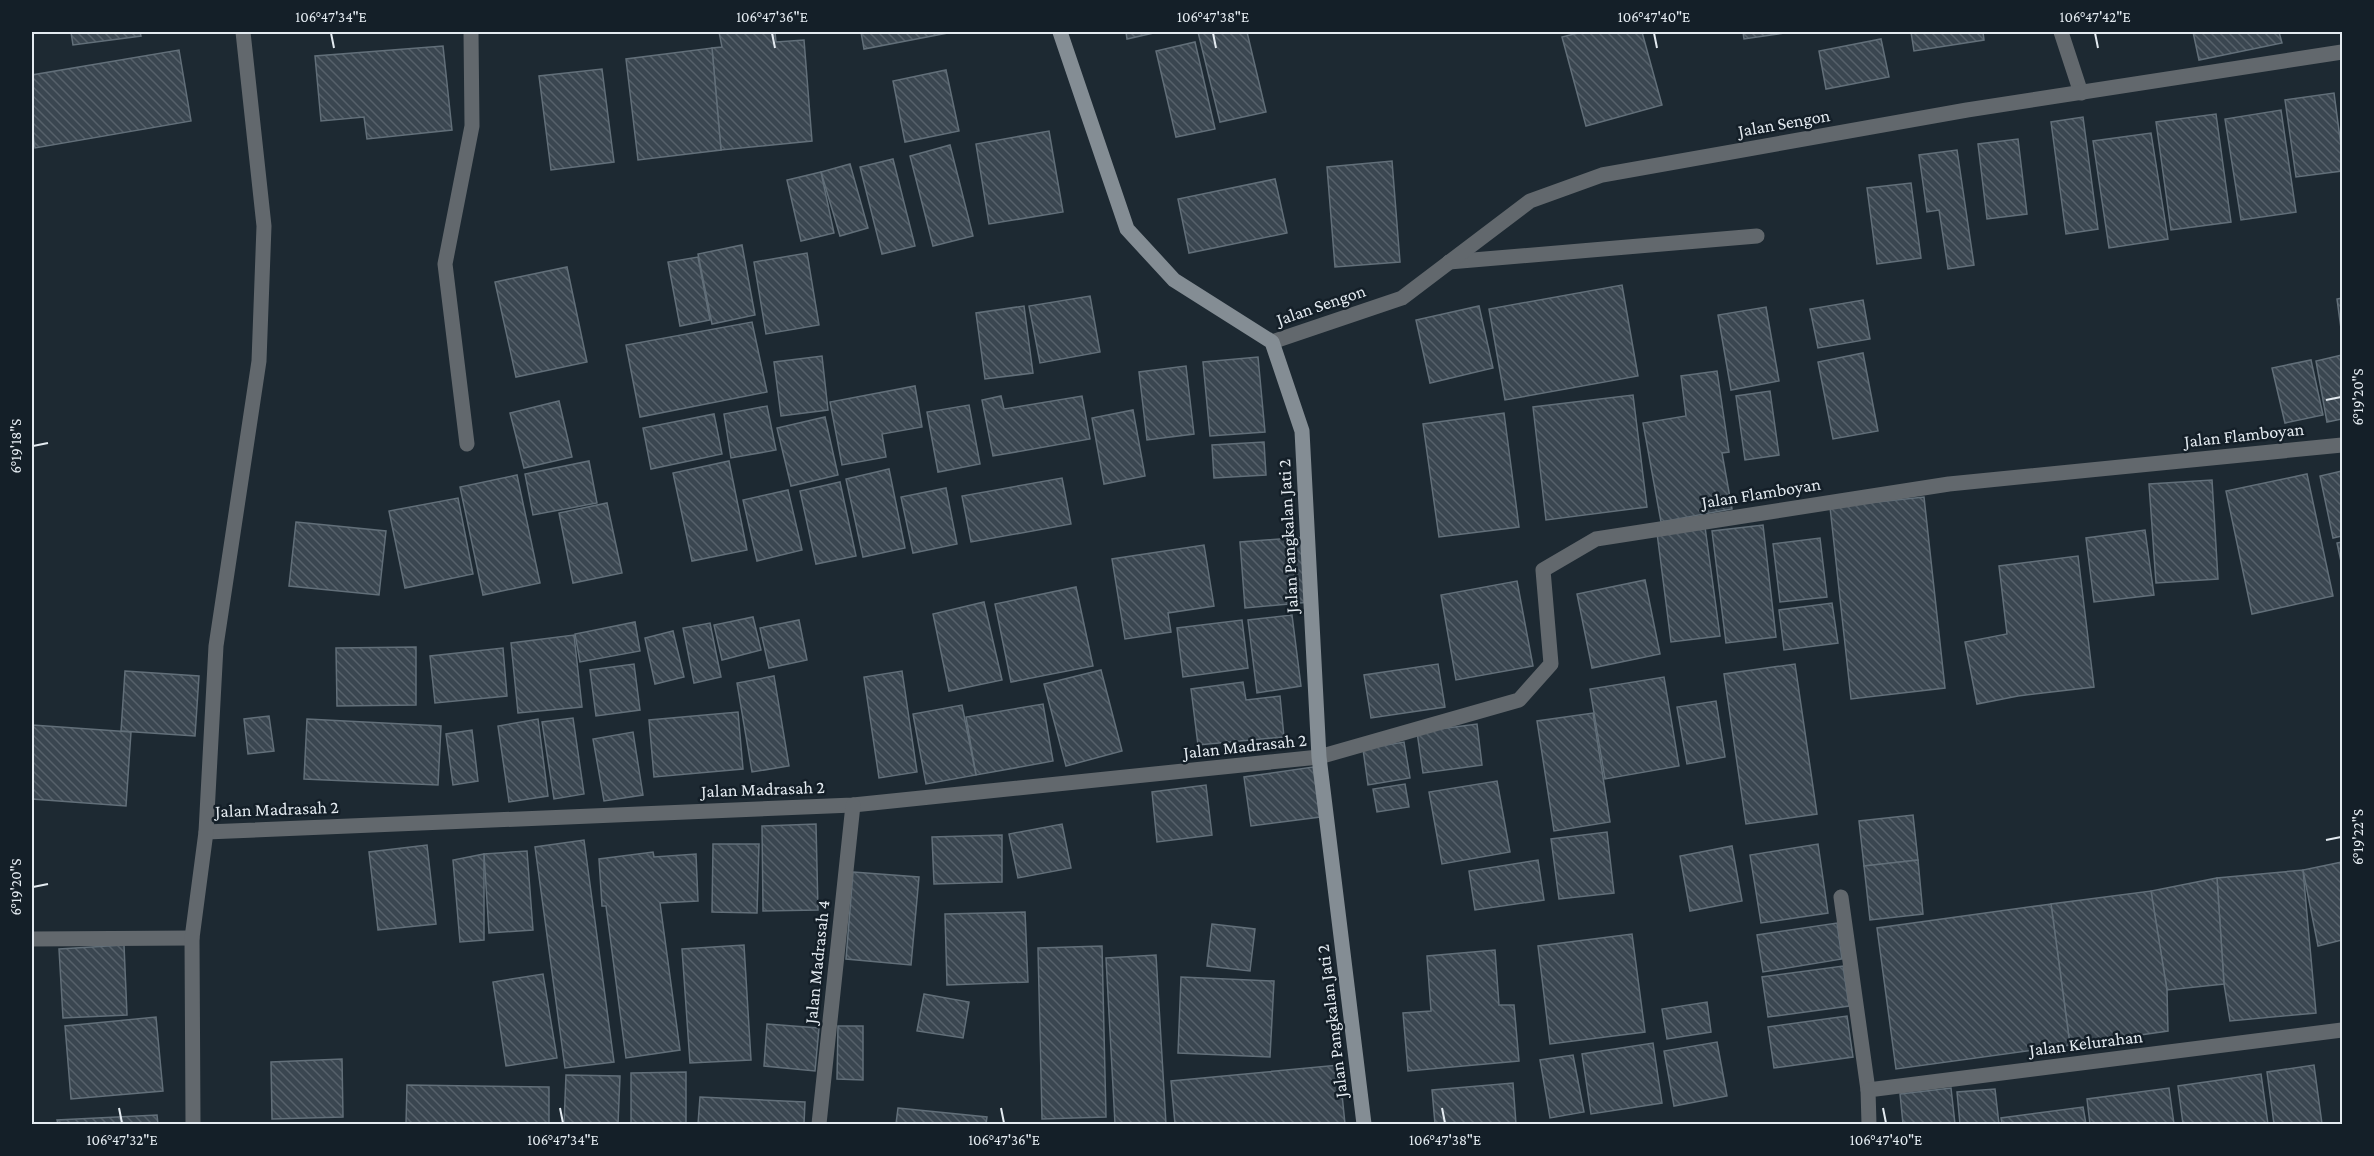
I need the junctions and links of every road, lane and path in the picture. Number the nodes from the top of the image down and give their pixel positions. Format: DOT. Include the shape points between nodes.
graph roads {
  1 [pos="243,32"];
  2 [pos="471,32"];
  3 [pos="1059,32"];
  4 [pos="2061,32"];
  5 [pos="2343,52"];
  6 [pos="2081,93"];
  7 [pos="1757,236"];
  8 [pos="1449,262"];
  9 [pos="1272,342"];
  10 [pos="467,444"];
  11 [pos="2343,445"];
  12 [pos="1319,757"];
  13 [pos="853,805"];
  14 [pos="206,832"];
  15 [pos="1841,897"];
  16 [pos="192,938"];
  17 [pos="32,939"];
  18 [pos="2343,1030"];
  19 [pos="1868,1090"];
  20 [pos="193,1125"];
  21 [pos="819,1125"];
  22 [pos="1364,1125"];
  23 [pos="1869,1125"];
  1 -- 14 [label="street" via="264,226 259,361 216,646"];
  2 -- 10 [label="street" via="472,126 446,264"];
  3 -- 9 [label="street" via="1127,229 1174,280"];
  4 -- 6 [label="street"];
  5 -- 6 [label="street, Jalan Sengon"];
  6 -- 8 [label="street, Jalan Sengon" via="1602,175 1530,201"];
  7 -- 8 [label="street"];
  8 -- 9 [label="street, Jalan Sengon" via="1402,298"];
  9 -- 12 [label="street, Jalan Pangkalan Jati 2" via="1302,431"];
  11 -- 12 [label="street, Jalan Flamboyan" via="1949,484 1596,539 1543,570 1551,664 1519,700"];
  12 -- 13 [label="street, Jalan Madrasah 2"];
  12 -- 22 [label="street, Jalan Pangkalan Jati 2"];
  13 -- 14 [label="street, Jalan Madrasah 2"];
  13 -- 21 [label="street, Jalan Madrasah 4"];
  14 -- 16 [label="street"];
  15 -- 19 [label="street"];
  16 -- 17 [label="street"];
  16 -- 20 [label="street"];
  18 -- 19 [label="street, Jalan Kelurahan"];
  19 -- 23 [label="street"];
}
